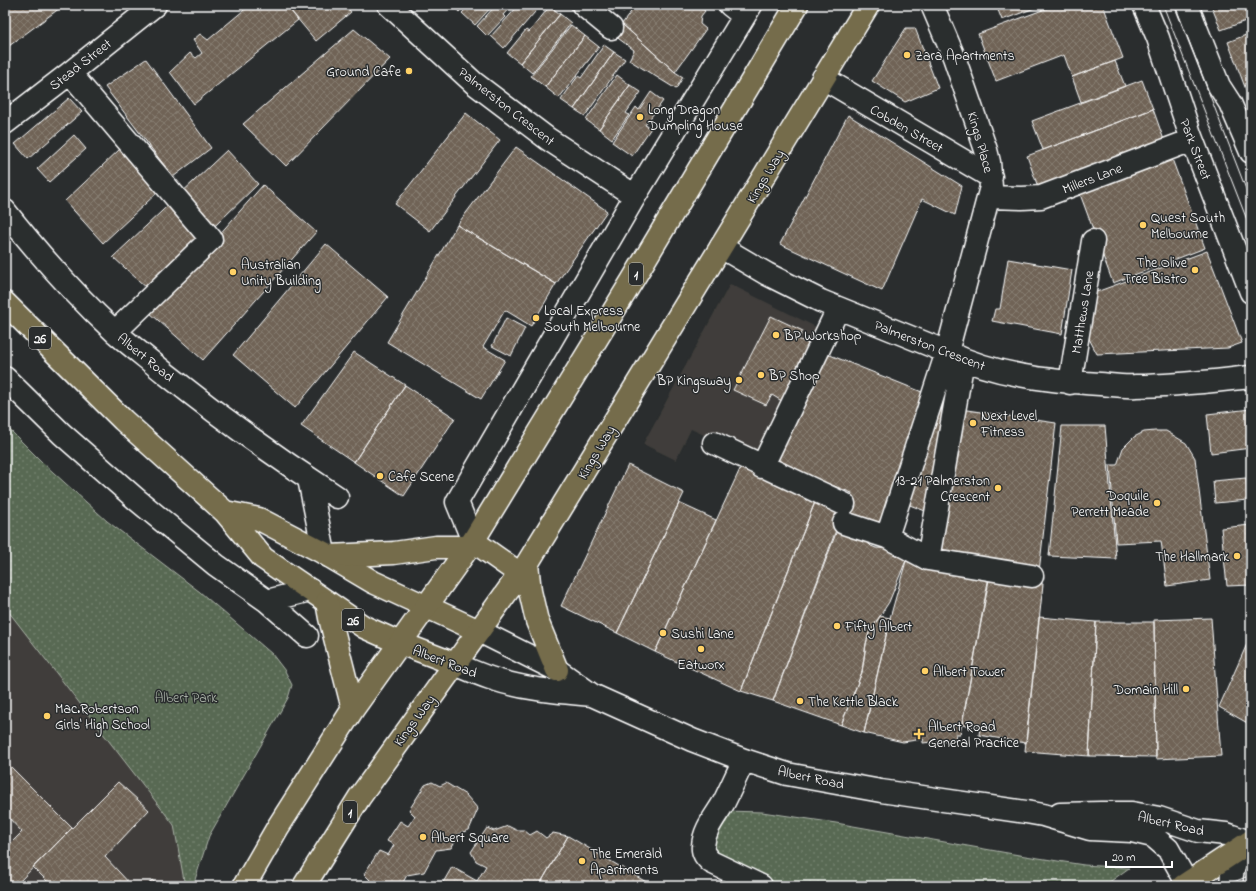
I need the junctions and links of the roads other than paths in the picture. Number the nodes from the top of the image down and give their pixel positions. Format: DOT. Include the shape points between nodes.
graph roads {
  1 [pos="155,5"];
  2 [pos="389,5"];
  3 [pos="583,5"];
  4 [pos="797,5"];
  5 [pos="868,5"];
  6 [pos="932,5"];
  7 [pos="1144,5"];
  8 [pos="1187,5"];
  9 [pos="742,9"];
  10 [pos="611,28"];
  11 [pos="70,73"];
  12 [pos="823,78"];
  13 [pos="5,122"];
  14 [pos="1192,140"];
  15 [pos="1251,152"];
  16 [pos="990,187"];
  17 [pos="635,196"];
  18 [pos="5,211"];
  19 [pos="1093,241"];
  20 [pos="721,247"];
  21 [pos="1251,292"];
  22 [pos="5,303"];
  23 [pos="838,309"];
  24 [pos="115,332"];
  25 [pos="955,356"];
  26 [pos="1251,376"];
  27 [pos="5,378"];
  28 [pos="1070,383"];
  29 [pos="714,443"];
  30 [pos="762,467"];
  31 [pos="309,479"];
  32 [pos="337,497"];
  33 [pos="225,512"];
  34 [pos="887,537"];
  35 [pos="471,544"];
  36 [pos="327,555"];
  37 [pos="928,559"];
  38 [pos="524,569"];
  39 [pos="1032,576"];
  40 [pos="319,596"];
  41 [pos="267,601"];
  42 [pos="426,607"];
  43 [pos="479,631"];
  44 [pos="307,636"];
  45 [pos="400,643"];
  46 [pos="455,664"];
  47 [pos="557,670"];
  48 [pos="592,695"];
  49 [pos="353,709"];
  50 [pos="744,760"];
  51 [pos="1043,815"];
  52 [pos="1251,841"];
  53 [pos="1185,884"];
  54 [pos="244,886"];
  55 [pos="304,886"];
  56 [pos="761,886"];
  57 [pos="1232,886"];
  1 -- 11 [label="street, Stead Street"];
  2 -- 17 [label="street, Palmerston Crescent" via="474,83 548,138"];
  3 -- 10 [label="street"];
  4 -- 35 [label="main road, 1" via="632,282"];
  5 -- 12 [label="main road, Kings Way / 1"];
  6 -- 16 [label="street, Kings Place" via="954,57 990,162"];
  7 -- 14 [label="street, Park Street" via="1158,38"];
  8 -- 15 [label="street" via="1219,86 1230,103"];
  9 -- 17 [label="street"];
  11 -- 13 [label="street, Stead Street"];
  11 -- 24 [label="street" via="212,239"];
  12 -- 16 [label="street, Cobden Street"];
  12 -- 20 [label="main road, Kings Way / 1"];
  14 -- 16 [label="street, Millers Lane" via="1041,197 1022,198"];
  14 -- 21 [label="street, Park Street"];
  16 -- 25 [label="street, Kings Place"];
  17 -- 35 [label="street" via="457,502"];
  18 -- 24 [label="street, Albert Road" via="74,290"];
  19 -- 28 [label="street, Matthews Lane"];
  20 -- 23 [label="street, Palmerston Crescent" via="767,274"];
  20 -- 38 [label="main road, Kings Way / 1"];
  22 -- 33 [label="main road, Albert Road / 26" via="123,420"];
  23 -- 25 [label="street, Palmerston Crescent"];
  23 -- 30 [label="street"];
  24 -- 31 [label="street, Albert Road" via="209,408"];
  25 -- 28 [label="street, Palmerston Crescent" via="1015,375"];
  25 -- 34 [label="street"];
  25 -- 37 [label="street"];
  26 -- 28 [label="street, Palmerston Crescent" via="1136,386"];
  27 -- 41 [label="street" via="62,434 136,499 216,565"];
  29 -- 30 [label="street"];
  30 -- 34 [label="street"];
  31 -- 32 [label="street, Albert Road"];
  31 -- 36 [label="street"];
  33 -- 36 [label="main road, Albert Road" via="259,519"];
  33 -- 40 [label="main road, Albert Road / 26" via="264,558"];
  34 -- 37 [label="street"];
  35 -- 36 [label="main road" via="394,553"];
  35 -- 38 [label="main road"];
  35 -- 42 [label="main road, 1"];
  36 -- 42 [label="main road, Albert Road" via="373,582"];
  37 -- 39 [label="street"];
  38 -- 43 [label="main road, Kings Way / 1"];
  38 -- 47 [label="main road" via="537,621"];
  40 -- 41 [label="street"];
  40 -- 45 [label="main road, Albert Road / 26" via="364,627"];
  40 -- 49 [label="main road" via="330,618"];
  41 -- 44 [label="street"];
  42 -- 43 [label="main road, Albert Road"];
  42 -- 45 [label="main road, 1"];
  43 -- 46 [label="main road, Kings Way / 1"];
  43 -- 47 [label="street, Albert Road"];
  45 -- 46 [label="main road, Albert Road"];
  45 -- 49 [label="main road, 1"];
  46 -- 48 [label="street, Albert Road" via="504,682 552,692"];
  46 -- 55 [label="main road, Kings Way / 1" via="359,798"];
  47 -- 48 [label="street, Albert Road"];
  48 -- 50 [label="street, Albert Road" via="692,740"];
  49 -- 54 [label="main road, 1"];
  50 -- 51 [label="street, Albert Road" via="787,774"];
  50 -- 56 [label="street" via="708,827 702,848 711,862"];
  51 -- 52 [label="street, Albert Road" via="1132,813"];
  51 -- 53 [label="street, Albert Road" via="1090,829 1132,831 1153,836 1168,849"];
  52 -- 53 [label="main road"];
  52 -- 57 [label="street" via="1235,864"];
}
